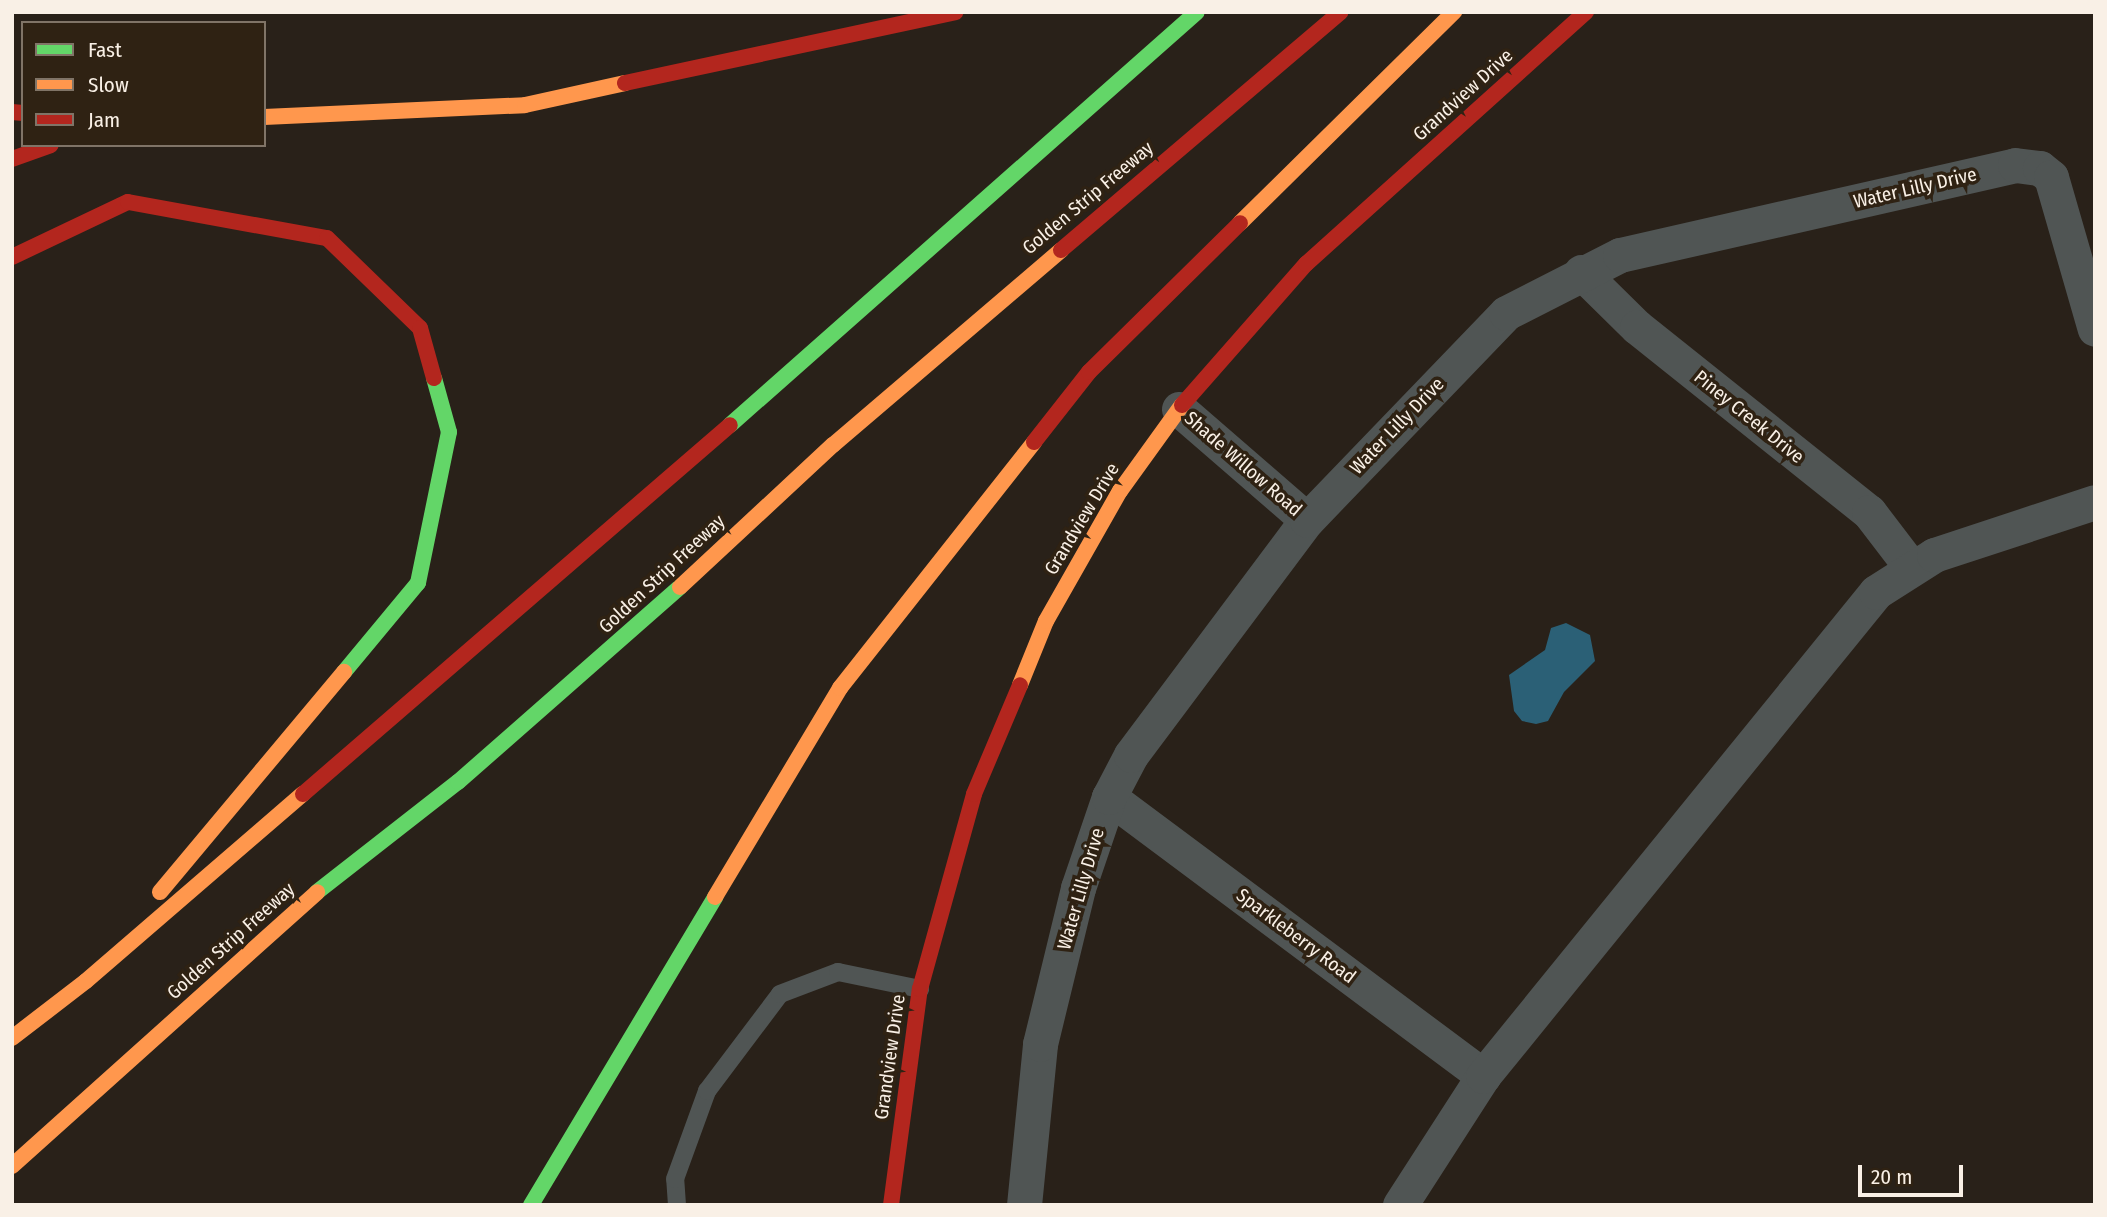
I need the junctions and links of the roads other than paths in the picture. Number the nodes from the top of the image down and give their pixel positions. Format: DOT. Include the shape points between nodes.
graph roads {
  1 [pos="955,12"];
  2 [pos="1197,12"];
  3 [pos="1341,12"];
  4 [pos="1454,12"];
  5 [pos="1586,12"];
  6 [pos="266,117"];
  7 [pos="45,147"];
  8 [pos="12,159"];
  9 [pos="12,257"];
  10 [pos="1581,272"];
  11 [pos="2095,329"];
  12 [pos="1179,409"];
  13 [pos="2095,502"];
  14 [pos="1307,520"];
  15 [pos="1911,567"];
  16 [pos="1108,797"];
  17 [pos="86,981"];
  18 [pos="920,989"];
  19 [pos="12,1038"];
  20 [pos="1483,1076"];
  21 [pos="12,1167"];
  22 [pos="531,1205"];
  23 [pos="677,1205"];
  24 [pos="891,1205"];
  25 [pos="1024,1205"];
  26 [pos="1400,1205"];
  1 -- 6 [label="main road" via="524,105"];
  2 -- 17 [label="main road" via="993,188 882,294"];
  3 -- 21 [label="main road, Golden Strip Freeway" via="833,445 633,631 458,782 302,904"];
  4 -- 22 [label="main road" via="1089,372 840,688"];
  5 -- 12 [label="main road, Grandview Drive" via="1306,264"];
  7 -- 8 [label="main road"];
  9 -- 17 [label="main road" via="128,202 327,238 420,328 449,432 418,583"];
  10 -- 11 [label="street, Water Lilly Drive" via="1620,255 2015,165 2040,168 2052,177"];
  10 -- 14 [label="street, Water Lilly Drive" via="1506,313"];
  10 -- 15 [label="street, Piney Creek Drive" via="1637,327 1869,512"];
  12 -- 14 [label="street, Shade Willow Road"];
  12 -- 18 [label="main road, Grandview Drive" via="1120,491 1046,621 974,793"];
  13 -- 15 [label="street"];
  14 -- 16 [label="street, Water Lilly Drive" via="1130,755"];
  15 -- 20 [label="street" via="1876,592"];
  16 -- 20 [label="street, Sparkleberry Road"];
  16 -- 25 [label="street, Water Lilly Drive" via="1078,888 1040,1044"];
  17 -- 19 [label="main road"];
  18 -- 23 [label="lane" via="838,972 780,994 707,1091 675,1179"];
  18 -- 24 [label="main road, Grandview Drive"];
  20 -- 26 [label="street"];
}
